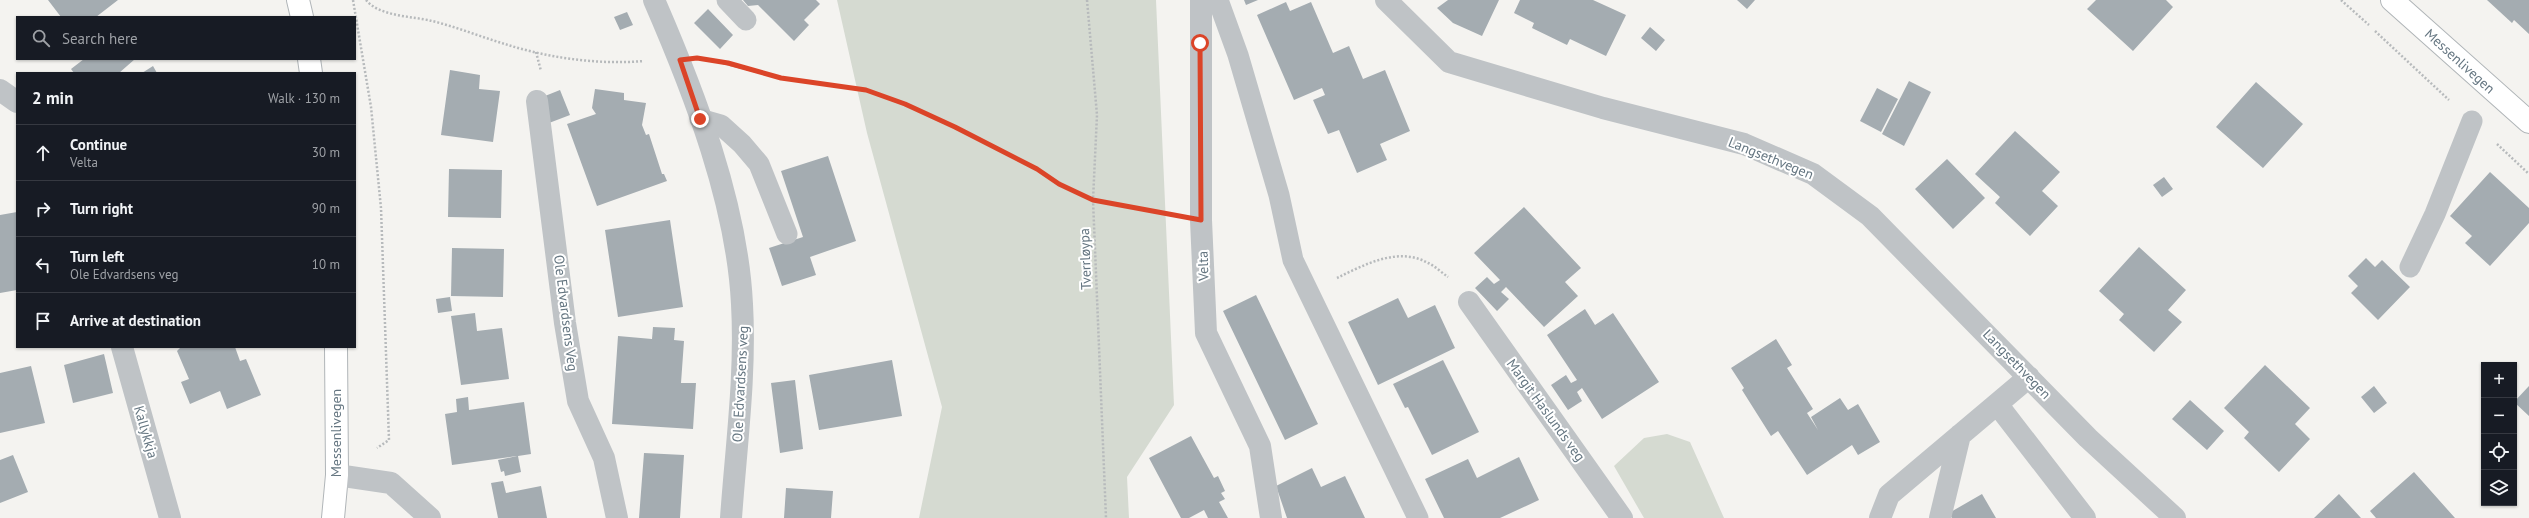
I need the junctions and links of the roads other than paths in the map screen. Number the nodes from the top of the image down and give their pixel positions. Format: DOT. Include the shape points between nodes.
graph roads {
  1 [pos="298,0"];
  2 [pos="654,0"];
  3 [pos="727,0"];
  4 [pos="1201,0"];
  5 [pos="1218,0"];
  6 [pos="1386,0"];
  7 [pos="2392,0"];
  8 [pos="302,16"];
  9 [pos="746,20"];
  10 [pos="309,60"];
  11 [pos="311,72"];
  12 [pos="0,90"];
  13 [pos="16,101"];
  14 [pos="537,101"];
  15 [pos="700,119"];
  16 [pos="2472,121"];
  17 [pos="2529,122"];
  18 [pos="787,234"];
  19 [pos="2410,267"];
  20 [pos="1469,302"];
  21 [pos="122,348"];
  22 [pos="336,348"];
  23 [pos="2029,377"];
  24 [pos="1997,404"];
  25 [pos="1960,435"];
  26 [pos="337,475"];
  27 [pos="170,518"];
  28 [pos="333,518"];
  29 [pos="430,518"];
  30 [pos="617,518"];
  31 [pos="731,518"];
  32 [pos="1271,518"];
  33 [pos="1418,518"];
  34 [pos="1622,518"];
  35 [pos="1880,518"];
  36 [pos="1940,518"];
  37 [pos="2085,518"];
  38 [pos="2175,518"];
  1 -- 8 [label="main road"];
  2 -- 15 [label="street, Ole Edvardsens veg" via="680,60"];
  3 -- 9 [label="lane"];
  4 -- 32 [label="street, Velta" via="1201,220 1206,333 1260,446"];
  5 -- 33 [label="lane" via="1238,55 1279,195 1293,260"];
  6 -- 23 [label="street, Langsethvegen" via="1449,62 1603,108 1744,144 1813,174 1870,216"];
  7 -- 17 [label="main road, Messenlivegen"];
  10 -- 11 [label="main road"];
  12 -- 13 [label="street"];
  14 -- 30 [label="street, Ole Edvardsens Veg" via="565,323 578,401 604,458"];
  15 -- 18 [label="lane" via="721,125 759,164"];
  15 -- 31 [label="street, Ole Edvardsens veg" via="720,178 735,242 742,302 744,357"];
  16 -- 19 [label="lane" via="2435,214"];
  20 -- 34 [label="street, Margit Haslunds veg"];
  21 -- 27 [label="street, Kallykkja"];
  22 -- 26 [label="main road, Messenlivegen"];
  23 -- 24 [label="street"];
  23 -- 38 [label="street, Langsethvegen" via="2088,438"];
  24 -- 25 [label="street"];
  24 -- 37 [label="street"];
  25 -- 35 [label="street" via="1889,495"];
  25 -- 36 [label="street"];
  26 -- 28 [label="main road, Messenlivegen"];
  26 -- 29 [label="street" via="391,483"];
}
